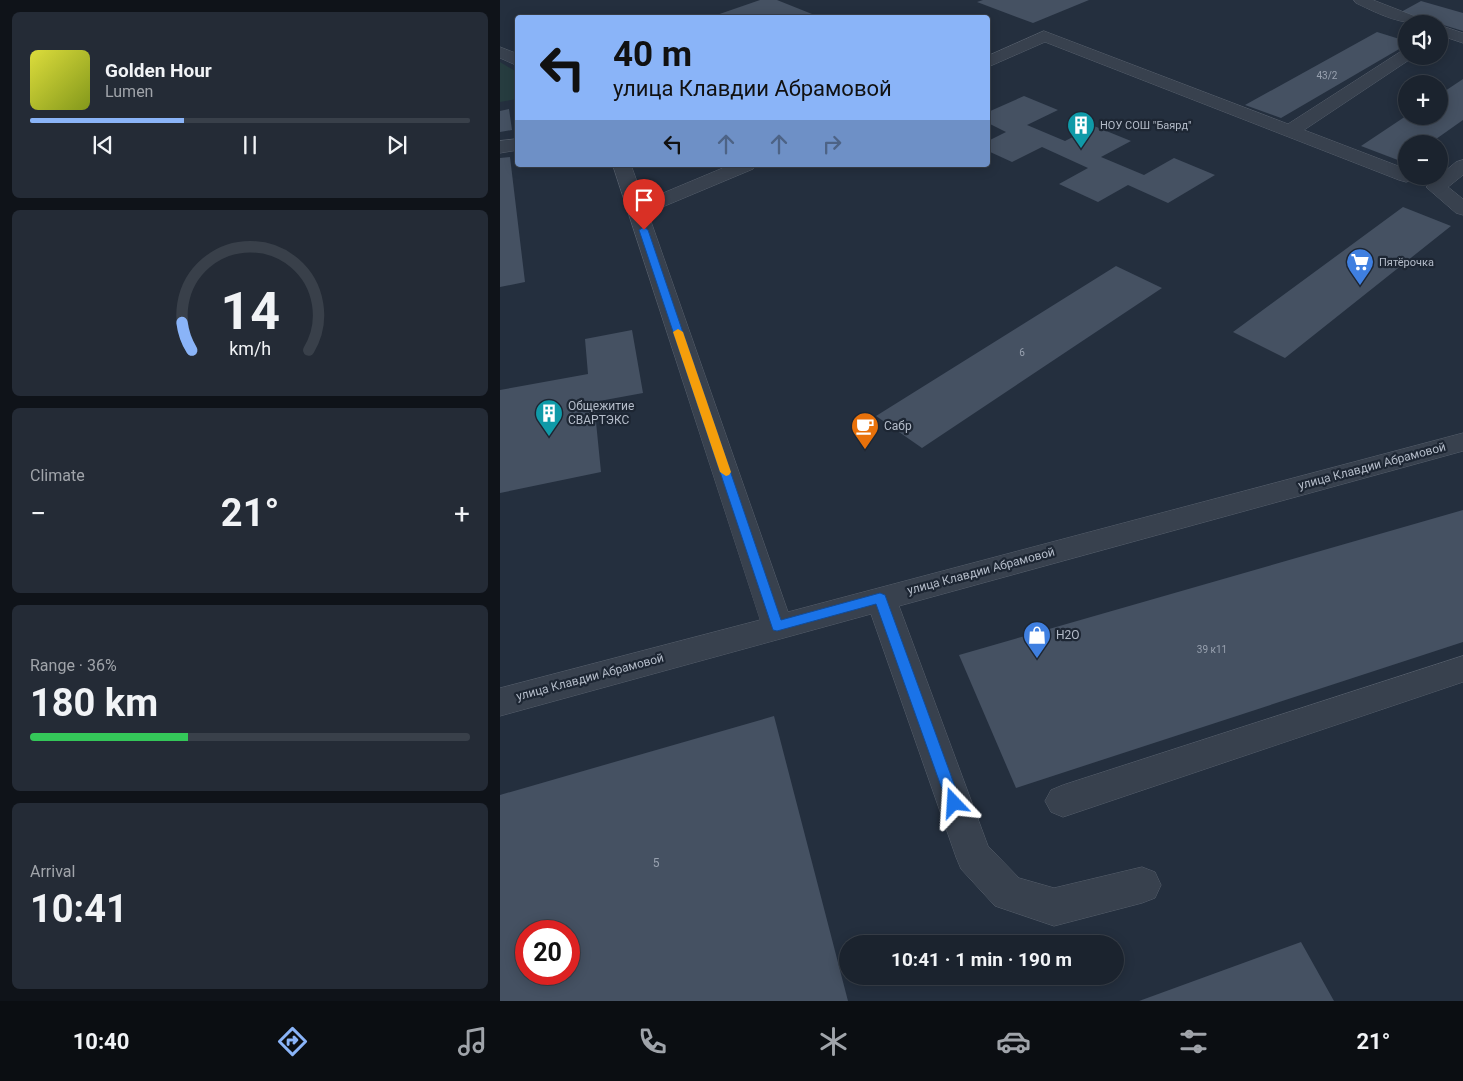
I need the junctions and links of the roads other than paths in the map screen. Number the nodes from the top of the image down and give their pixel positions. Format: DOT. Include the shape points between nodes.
graph roads {
  1 [pos="1366,1"];
  2 [pos="1400,15"];
  3 [pos="1448,33"];
  4 [pos="1463,38"];
  5 [pos="500,52"];
  6 [pos="515,60"];
  7 [pos="1398,60"];
  8 [pos="990,61"];
  9 [pos="1290,131"];
  10 [pos="515,144"];
  11 [pos="500,147"];
  12 [pos="1463,166"];
  13 [pos="623,167"];
  14 [pos="741,167"];
  15 [pos="1398,173"];
  16 [pos="1429,185"];
  17 [pos="1436,188"];
  18 [pos="1463,209"];
  19 [pos="637,211"];
  20 [pos="1463,442"];
  21 [pos="880,598"];
  22 [pos="777,626"];
  23 [pos="1463,669"];
  24 [pos="500,702"];
  25 [pos="1063,800"];
  26 [pos="1142,885"];
  1 -- 2 [label="street"];
  3 -- 4 [label="street"];
  5 -- 6 [label="street"];
  7 -- 9 [label="street"];
  8 -- 9 [label="street" via="1044,36"];
  9 -- 15 [label="street"];
  10 -- 11 [label="street"];
  12 -- 17 [label="street"];
  13 -- 19 [label="street"];
  14 -- 19 [label="street"];
  16 -- 17 [label="street"];
  17 -- 18 [label="street"];
  19 -- 22 [label="street"];
  20 -- 21 [label="street, улица Клавдии Абрамовой"];
  21 -- 22 [label="street, улица Клавдии Абрамовой"];
  21 -- 26 [label="street" via="974,857 1008,893 1054,907"];
  22 -- 24 [label="street, улица Клавдии Абрамовой"];
  23 -- 25 [label="street"];
}
